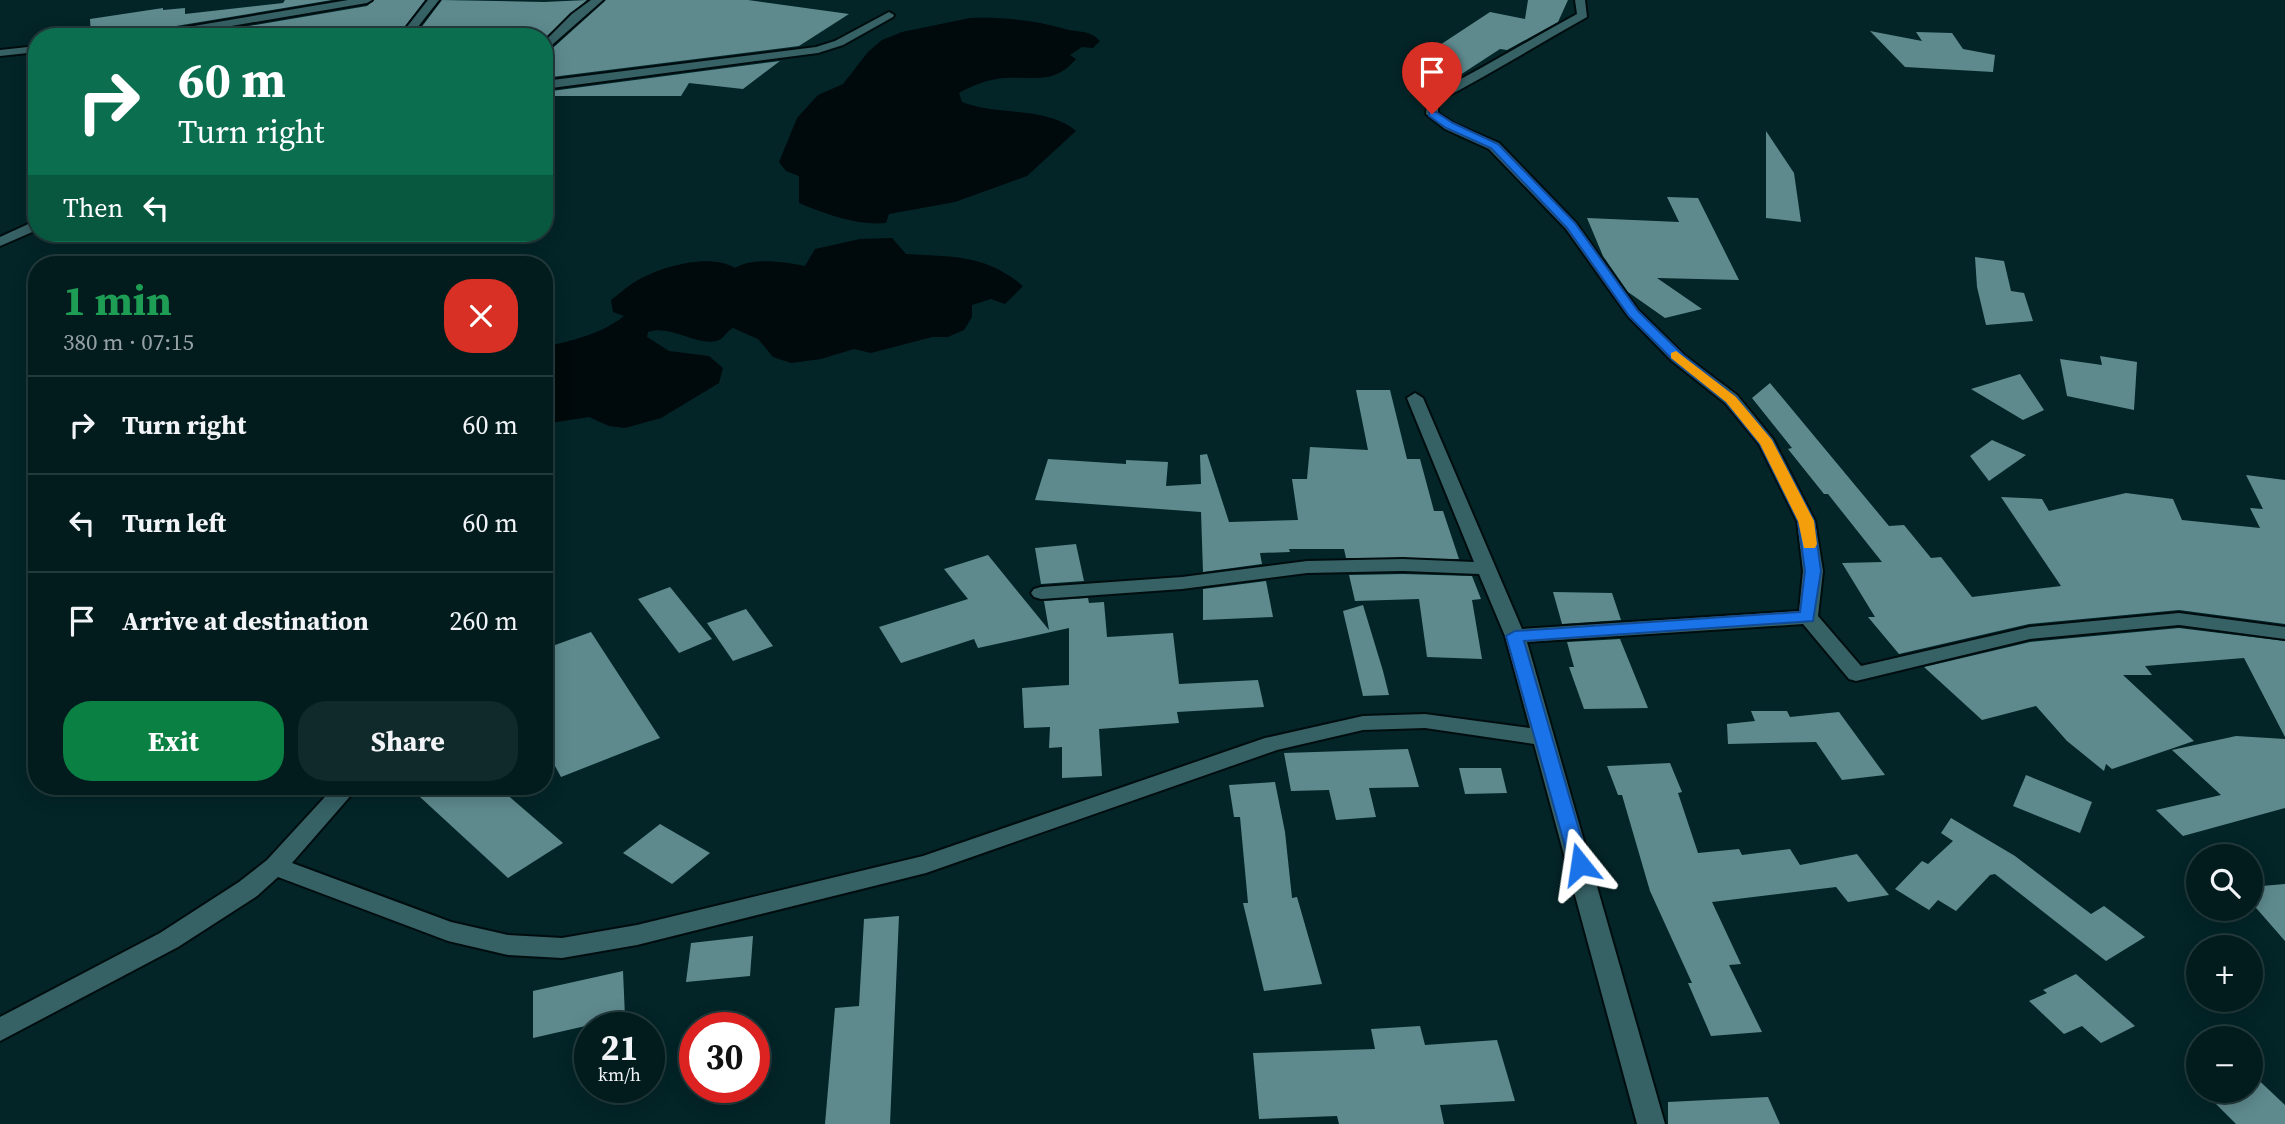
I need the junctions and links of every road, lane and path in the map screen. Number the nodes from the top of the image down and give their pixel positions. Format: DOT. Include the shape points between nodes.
graph roads {
  1 [pos="367,0"];
  2 [pos="434,0"];
  3 [pos="598,0"];
  4 [pos="1580,0"];
  5 [pos="889,15"];
  6 [pos="200,28"];
  7 [pos="411,28"];
  8 [pos="553,40"];
  9 [pos="28,50"];
  10 [pos="0,53"];
  11 [pos="553,84"];
  12 [pos="28,228"];
  13 [pos="0,242"];
  14 [pos="1415,398"];
  15 [pos="1486,568"];
  16 [pos="1041,593"];
  17 [pos="1808,617"];
  18 [pos="2285,633"];
  19 [pos="1515,636"];
  20 [pos="1544,738"];
  21 [pos="340,795"];
  22 [pos="275,866"];
  23 [pos="0,1030"];
  24 [pos="1651,1124"];
  1 -- 6 [label="street"];
  2 -- 7 [label="street"];
  3 -- 8 [label="street"];
  4 -- 17 [label="street" via="1583,15 1432,99 1432,114 1494,146 1571,226 1633,313 1678,358 1731,400 1767,443 1806,521 1813,571"];
  5 -- 11 [label="street" via="818,50"];
  9 -- 10 [label="street"];
  12 -- 13 [label="street"];
  14 -- 15 [label="street"];
  15 -- 16 [label="street" via="1307,567 1182,583"];
  15 -- 19 [label="street"];
  17 -- 18 [label="street" via="1856,674 2030,633 2179,619"];
  17 -- 19 [label="street"];
  19 -- 20 [label="street"];
  20 -- 22 [label="street" via="1425,721 1363,723 1273,743 926,864 637,935 562,948 508,945 448,931"];
  20 -- 24 [label="street"];
  21 -- 22 [label="street"];
  22 -- 23 [label="street" via="169,940"];
}
